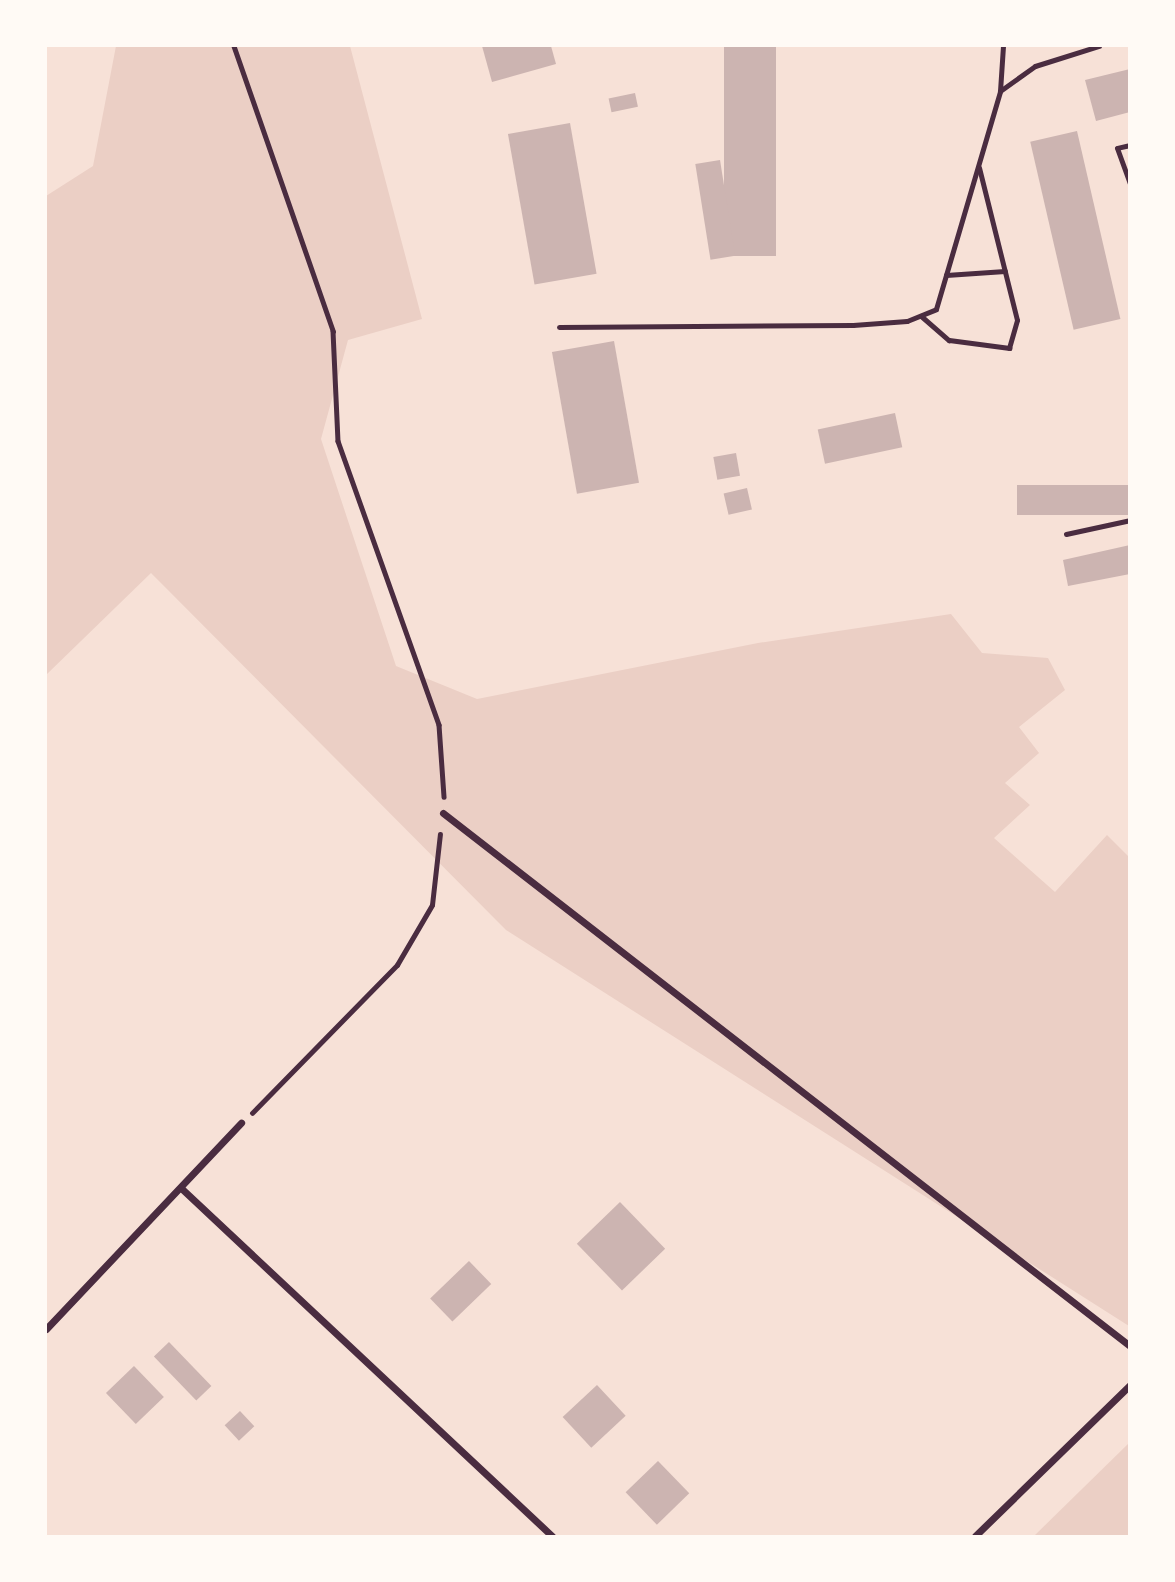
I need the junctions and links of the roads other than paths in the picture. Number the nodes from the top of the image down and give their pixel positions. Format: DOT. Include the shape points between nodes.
graph roads {
  1 [pos="1003,46"];
  2 [pos="1099,46"];
  3 [pos="1000,91"];
  4 [pos="1129,145"];
  5 [pos="978,165"];
  6 [pos="1129,184"];
  7 [pos="1004,271"];
  8 [pos="946,275"];
  9 [pos="921,316"];
  10 [pos="559,327"];
  11 [pos="1129,520"];
  12 [pos="1066,534"];
  13 [pos="443,813"];
  14 [pos="242,1123"];
  15 [pos="181,1188"];
  16 [pos="46,1329"];
  17 [pos="1129,1346"];
  18 [pos="1129,1385"];
  19 [pos="552,1536"];
  20 [pos="975,1536"];
  1 -- 3 [label="lane"];
  2 -- 3 [label="lane" via="1035,66"];
  3 -- 5 [label="lane"];
  4 -- 6 [label="lane" via="1117,148"];
  5 -- 7 [label="lane"];
  5 -- 8 [label="lane"];
  7 -- 8 [label="lane"];
  7 -- 9 [label="lane" via="1017,320 1009,348 949,340"];
  8 -- 9 [label="lane" via="936,309"];
  9 -- 10 [label="lane" via="853,325"];
  11 -- 12 [label="lane"];
  13 -- 17 [label="street"];
  14 -- 15 [label="street"];
  15 -- 16 [label="street"];
  15 -- 19 [label="street"];
  18 -- 20 [label="street"];
}
